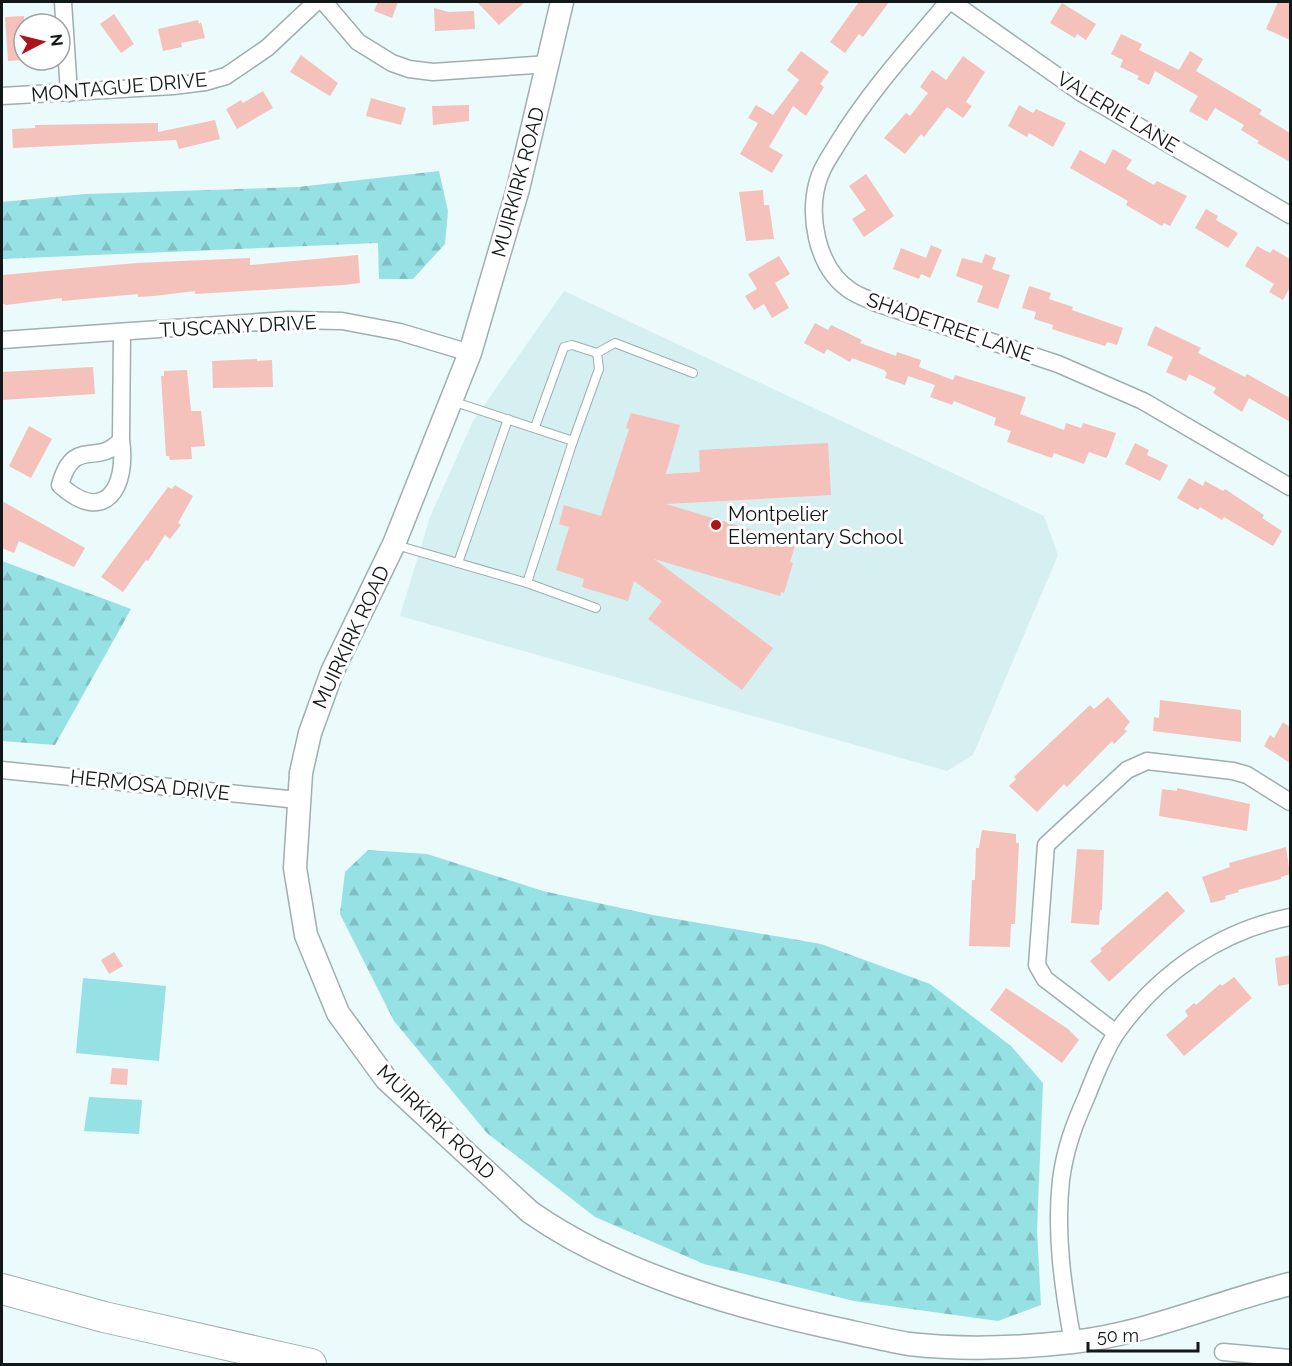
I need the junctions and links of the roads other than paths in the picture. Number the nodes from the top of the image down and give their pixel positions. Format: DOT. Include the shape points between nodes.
graph roads {
  1 [pos="63,2"];
  2 [pos="316,2"];
  3 [pos="324,2"];
  4 [pos="562,2"];
  5 [pos="950,2"];
  6 [pos="549,64"];
  7 [pos="69,93"];
  8 [pos="2,96"];
  9 [pos="1290,215"];
  10 [pos="122,332"];
  11 [pos="2,340"];
  12 [pos="470,353"];
  13 [pos="597,353"];
  14 [pos="693,373"];
  15 [pos="452,401"];
  16 [pos="508,419"];
  17 [pos="535,427"];
  18 [pos="121,440"];
  19 [pos="573,441"];
  20 [pos="1290,487"];
  21 [pos="394,544"];
  22 [pos="458,563"];
  23 [pos="527,583"];
  24 [pos="596,608"];
  25 [pos="2,770"];
  26 [pos="298,800"];
  27 [pos="1290,802"];
  28 [pos="1290,917"];
  29 [pos="1116,1033"];
  30 [pos="1290,1284"];
  31 [pos="2,1290"];
  32 [pos="1073,1342"];
  33 [pos="1223,1352"];
  34 [pos="1290,1359"];
  35 [pos="311,1365"];
  1 -- 7 [label="street"];
  2 -- 7 [label="street, MONTAGUE DRIVE" via="267,48 226,76 173,86"];
  3 -- 6 [label="street" via="358,42 409,69 432,72"];
  4 -- 6 [label="main road, MUIRKIRK ROAD"];
  5 -- 9 [label="street, VALERIE LANE" via="1080,92"];
  5 -- 20 [label="street, SHADETREE LANE" via="849,126 820,173 814,196 815,224 821,251 833,274 850,290 876,303 1058,364 1143,400"];
  6 -- 12 [label="main road, MUIRKIRK ROAD" via="518,189"];
  7 -- 8 [label="street, MONTAGUE DRIVE"];
  10 -- 11 [label="street, TUSCANY DRIVE"];
  10 -- 12 [label="street, TUSCANY DRIVE" via="288,320 342,321 400,332"];
  10 -- 18 [label="street"];
  12 -- 15 [label="main road, MUIRKIRK ROAD"];
  13 -- 14 [label="lane" via="615,343"];
  13 -- 17 [label="lane" via="572,345 564,347"];
  13 -- 19 [label="lane" via="598,369"];
  15 -- 16 [label="lane"];
  15 -- 21 [label="main road, MUIRKIRK ROAD"];
  16 -- 17 [label="lane"];
  16 -- 22 [label="lane"];
  17 -- 19 [label="lane"];
  19 -- 23 [label="lane"];
  21 -- 22 [label="lane"];
  21 -- 26 [label="main road, MUIRKIRK ROAD" via="320,701 304,755"];
  22 -- 23 [label="lane"];
  23 -- 24 [label="lane"];
  25 -- 26 [label="street, HERMOSA DRIVE"];
  26 -- 32 [label="main road, MUIRKIRK ROAD" via="295,868 306,935 338,1013 386,1079 546,1223 622,1264 756,1310 809,1323 909,1344 971,1347"];
  27 -- 29 [label="street" via="1247,775 1147,761 1127,770 1046,845 1037,965 1045,979"];
  28 -- 29 [label="street" via="1249,927 1201,950"];
  29 -- 32 [label="street" via="1071,1129 1061,1182 1061,1262"];
  30 -- 32 [label="main road, MUIRKIRK ROAD" via="1163,1322"];
  31 -- 35 [label="highway"];
  33 -- 34 [label="street"];
}
